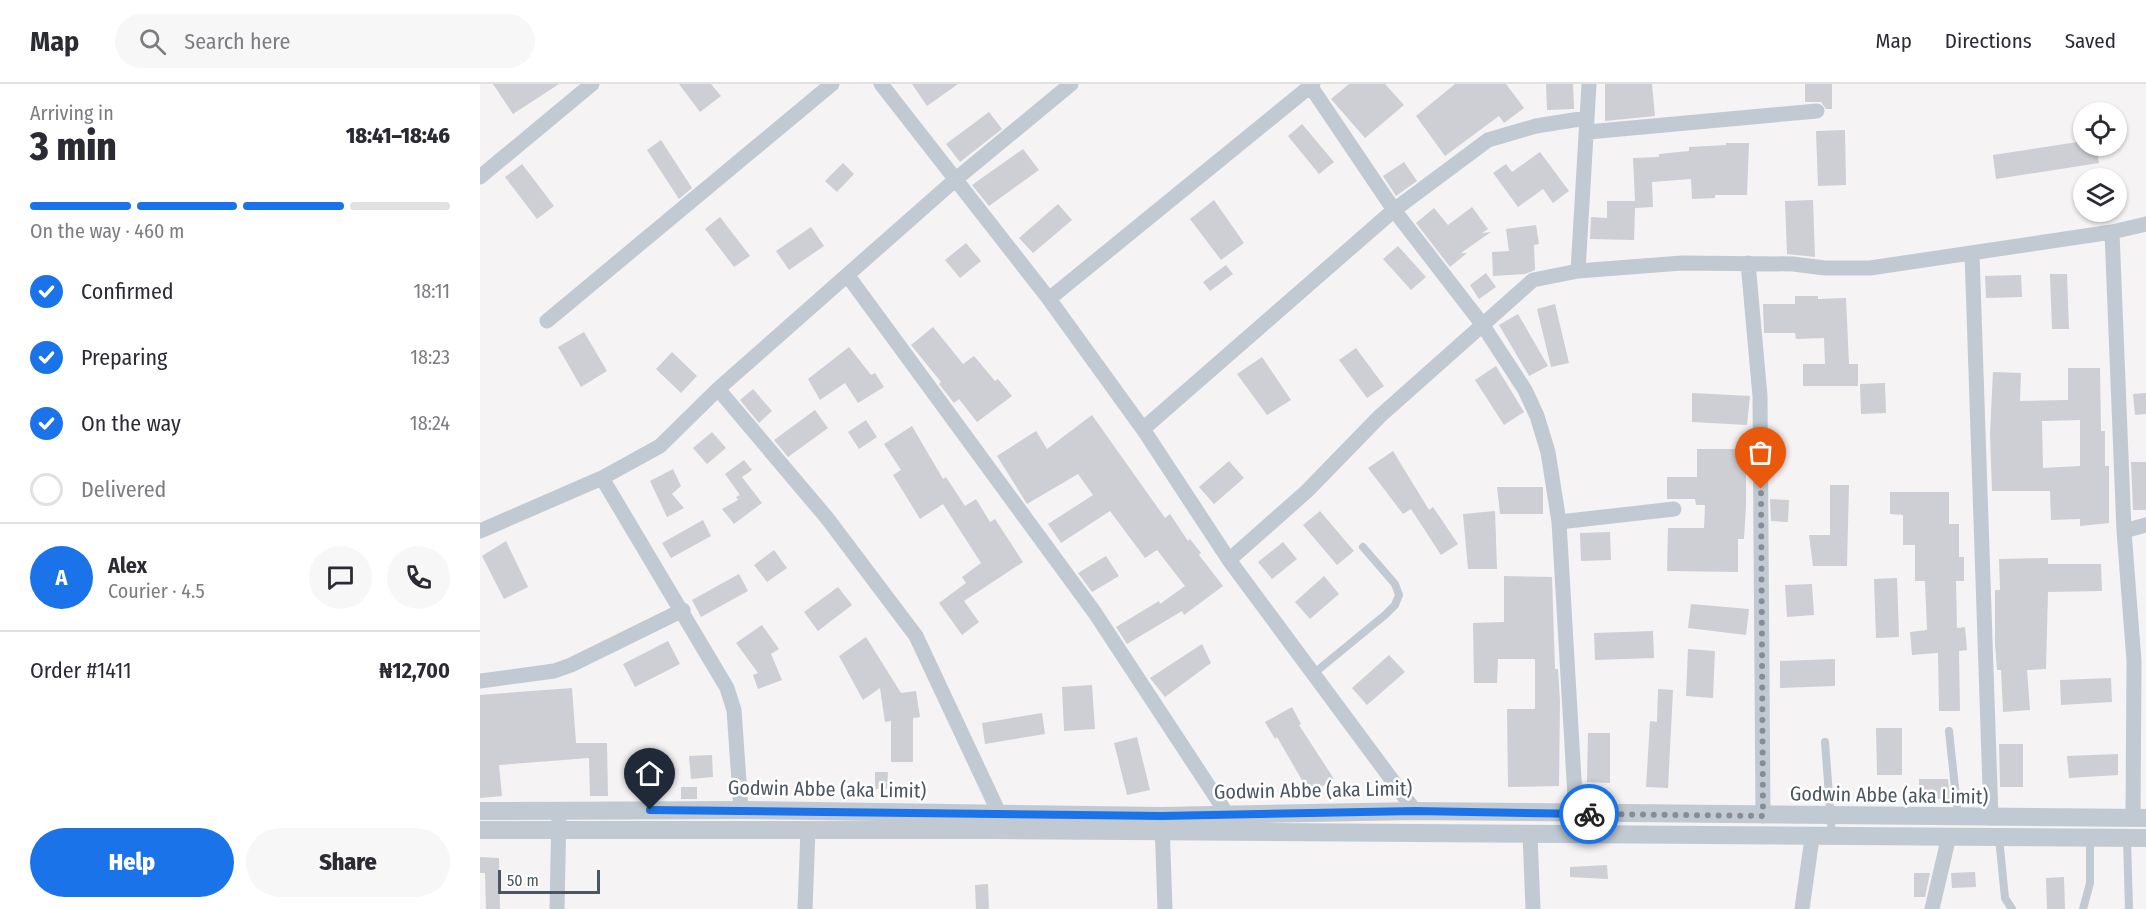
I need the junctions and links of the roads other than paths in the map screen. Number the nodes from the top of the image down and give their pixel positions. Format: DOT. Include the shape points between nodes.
graph roads {
  1 [pos="592,84"];
  2 [pos="832,84"];
  3 [pos="882,84"];
  4 [pos="1071,84"];
  5 [pos="1589,84"];
  6 [pos="1311,85"];
  7 [pos="1817,111"];
  8 [pos="1587,125"];
  9 [pos="480,177"];
  10 [pos="956,179"];
  11 [pos="1394,210"];
  12 [pos="2146,224"];
  13 [pos="2112,232"];
  14 [pos="1972,253"];
  15 [pos="1748,263"];
  16 [pos="1578,271"];
  17 [pos="848,276"];
  18 [pos="1049,300"];
  19 [pos="547,321"];
  20 [pos="1482,324"];
  21 [pos="718,389"];
  22 [pos="1143,429"];
  23 [pos="602,478"];
  24 [pos="1674,508"];
  25 [pos="1559,522"];
  26 [pos="2146,525"];
  27 [pos="480,531"];
  28 [pos="2124,531"];
  29 [pos="1363,547"];
  30 [pos="1228,560"];
  31 [pos="683,610"];
  32 [pos="1313,674"];
  33 [pos="480,681"];
  34 [pos="1950,731"];
  35 [pos="1825,742"];
  36 [pos="741,810"];
  37 [pos="480,811"];
  38 [pos="560,811"];
  39 [pos="1415,811"];
  40 [pos="999,813"];
  41 [pos="1376,813"];
  42 [pos="1227,814"];
  43 [pos="1576,814"];
  44 [pos="1763,816"];
  45 [pos="1831,816"];
  46 [pos="1958,818"];
  47 [pos="1991,818"];
  48 [pos="2140,818"];
  49 [pos="1162,824"];
  50 [pos="480,830"];
  51 [pos="558,830"];
  52 [pos="808,830"];
  53 [pos="1376,832"];
  54 [pos="1530,834"];
  55 [pos="1950,836"];
  56 [pos="1832,837"];
  57 [pos="1812,838"];
  58 [pos="1999,838"];
  59 [pos="2090,838"];
  60 [pos="2127,838"];
  61 [pos="2146,838"];
  62 [pos="557,909"];
  63 [pos="805,909"];
  64 [pos="1165,909"];
  65 [pos="1533,909"];
  66 [pos="1802,909"];
  67 [pos="1932,909"];
  68 [pos="2013,909"];
  69 [pos="2083,909"];
  70 [pos="2129,909"];
  1 -- 9 [label="street"];
  2 -- 19 [label="street"];
  3 -- 10 [label="street"];
  4 -- 10 [label="street"];
  5 -- 8 [label="street"];
  6 -- 11 [label="street"];
  6 -- 18 [label="street"];
  7 -- 8 [label="street"];
  8 -- 11 [label="street" via="1536,126 1488,140"];
  8 -- 16 [label="street"];
  10 -- 17 [label="street"];
  10 -- 18 [label="street"];
  11 -- 20 [label="street"];
  11 -- 22 [label="street"];
  12 -- 13 [label="street"];
  13 -- 14 [label="street"];
  13 -- 28 [label="street"];
  14 -- 15 [label="street" via="1870,268"];
  14 -- 47 [label="street"];
  15 -- 16 [label="street" via="1682,263"];
  15 -- 44 [label="street" via="1760,396"];
  16 -- 20 [label="street" via="1533,280"];
  17 -- 21 [label="street"];
  17 -- 42 [label="street" via="1095,614"];
  18 -- 22 [label="street"];
  20 -- 25 [label="street" via="1525,390 1537,416 1548,452"];
  20 -- 30 [label="street" via="1380,416 1307,491"];
  21 -- 23 [label="street" via="660,446"];
  21 -- 40 [label="street" via="826,518 916,636"];
  22 -- 30 [label="street"];
  23 -- 27 [label="street"];
  23 -- 31 [label="street"];
  24 -- 25 [label="street"];
  25 -- 43 [label="street"];
  26 -- 28 [label="street"];
  28 -- 48 [label="street"];
  29 -- 32 [label="lane" via="1395,584 1399,595 1385,615"];
  30 -- 32 [label="street"];
  31 -- 33 [label="street" via="572,665"];
  31 -- 36 [label="street" via="727,688 734,710"];
  32 -- 39 [label="street"];
  34 -- 46 [label="lane"];
  35 -- 45 [label="lane"];
  36 -- 38 [label="street, Godwin Abbe (aka Limit)"];
  36 -- 40 [label="street, Godwin Abbe (aka Limit)"];
  37 -- 38 [label="street, Godwin Abbe (aka Limit)"];
  38 -- 51 [label="street"];
  39 -- 41 [label="street, Godwin Abbe (aka Limit)"];
  39 -- 43 [label="street, Godwin Abbe (aka Limit)"];
  40 -- 49 [label="street, Godwin Abbe (aka Limit)"];
  41 -- 42 [label="street, Godwin Abbe (aka Limit)"];
  41 -- 53 [label="street"];
  42 -- 49 [label="street, Godwin Abbe (aka Limit)"];
  43 -- 44 [label="street, Godwin Abbe (aka Limit)"];
  44 -- 45 [label="street, Godwin Abbe (aka Limit)"];
  45 -- 46 [label="street, Godwin Abbe (aka Limit)"];
  45 -- 56 [label="lane"];
  46 -- 47 [label="street, Godwin Abbe (aka Limit)"];
  47 -- 48 [label="street, Godwin Abbe (aka Limit)"];
  49 -- 52 [label="street, Godwin Abbe (aka Limit)"];
  49 -- 53 [label="street, Godwin Abbe (aka Limit)"];
  49 -- 64 [label="street"];
  50 -- 51 [label="street, Godwin Abbe (aka Limit)"];
  51 -- 52 [label="street, Godwin Abbe (aka Limit)"];
  51 -- 62 [label="street"];
  52 -- 63 [label="street"];
  53 -- 54 [label="street, Godwin Abbe (aka Limit)"];
  54 -- 57 [label="street, Godwin Abbe (aka Limit)"];
  54 -- 65 [label="street"];
  55 -- 56 [label="street, Godwin Abbe (aka Limit)"];
  55 -- 58 [label="street, Godwin Abbe (aka Limit)"];
  55 -- 67 [label="street"];
  56 -- 57 [label="street, Godwin Abbe (aka Limit)"];
  57 -- 66 [label="street"];
  58 -- 59 [label="street, Godwin Abbe (aka Limit)"];
  58 -- 68 [label="lane" via="2005,898"];
  59 -- 60 [label="street, Godwin Abbe (aka Limit)"];
  59 -- 69 [label="lane" via="2090,883"];
  60 -- 61 [label="street, Godwin Abbe (aka Limit)"];
  60 -- 70 [label="lane"];
}
